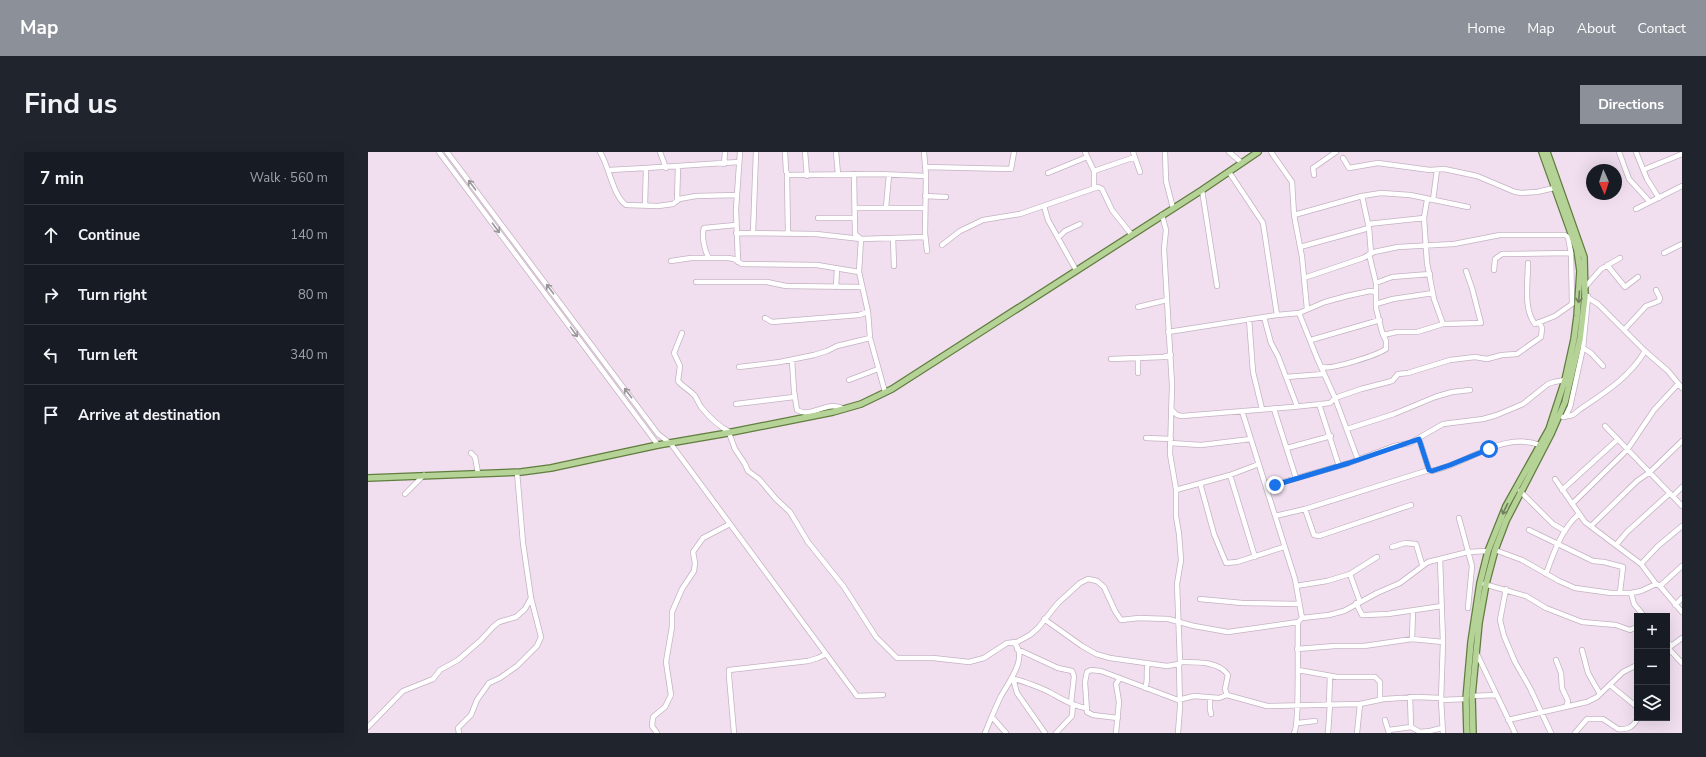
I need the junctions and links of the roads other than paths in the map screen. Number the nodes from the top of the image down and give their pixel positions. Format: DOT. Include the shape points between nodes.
graph roads {
  1 [pos="439,152"];
  2 [pos="447,152"];
  3 [pos="660,152"];
  4 [pos="725,152"];
  5 [pos="740,152"];
  6 [pos="756,152"];
  7 [pos="786,152"];
  8 [pos="805,152"];
  9 [pos="836,152"];
  10 [pos="924,152"];
  11 [pos="1014,152"];
  12 [pos="1165,152"];
  13 [pos="1229,152"];
  14 [pos="1258,152"];
  15 [pos="1271,152"];
  16 [pos="1336,152"];
  17 [pos="1542,152"];
  18 [pos="1547,152"];
  19 [pos="1619,152"];
  20 [pos="1636,152"];
  21 [pos="1670,152"];
  22 [pos="602,153"];
  23 [pos="1086,154"];
  24 [pos="1134,154"];
  25 [pos="1682,154"];
  26 [pos="1343,158"];
  27 [pos="1671,158"];
  28 [pos="739,162"];
  29 [pos="1242,163"];
  30 [pos="724,164"];
  31 [pos="678,167"];
  32 [pos="925,167"];
  33 [pos="646,168"];
  34 [pos="666,168"];
  35 [pos="609,170"];
  36 [pos="1437,170"];
  37 [pos="1643,170"];
  38 [pos="1094,171"];
  39 [pos="1140,172"];
  40 [pos="1229,172"];
  41 [pos="1048,173"];
  42 [pos="838,174"];
  43 [pos="854,174"];
  44 [pos="787,175"];
  45 [pos="889,175"];
  46 [pos="1314,175"];
  47 [pos="807,176"];
  48 [pos="926,176"];
  49 [pos="1682,186"];
  50 [pos="1094,188"];
  51 [pos="1554,188"];
  52 [pos="1202,190"];
  53 [pos="737,195"];
  54 [pos="925,196"];
  55 [pos="1362,196"];
  56 [pos="946,197"];
  57 [pos="1659,198"];
  58 [pos="1427,200"];
  59 [pos="1433,200"];
  60 [pos="677,201"];
  61 [pos="1650,202"];
  62 [pos="645,206"];
  63 [pos="1044,206"];
  64 [pos="886,207"];
  65 [pos="1468,207"];
  66 [pos="855,208"];
  67 [pos="925,208"];
  68 [pos="1173,208"];
  69 [pos="1636,209"];
  70 [pos="1162,215"];
  71 [pos="1294,215"];
  72 [pos="818,218"];
  73 [pos="855,218"];
  74 [pos="1424,218"];
  75 [pos="1080,224"];
  76 [pos="736,225"];
  77 [pos="1368,226"];
  78 [pos="736,233"];
  79 [pos="753,233"];
  80 [pos="788,234"];
  81 [pos="1132,234"];
  82 [pos="925,237"];
  83 [pos="893,238"];
  84 [pos="1058,238"];
  85 [pos="861,239"];
  86 [pos="1682,244"];
  87 [pos="942,245"];
  88 [pos="1425,245"];
  89 [pos="1300,247"];
  90 [pos="927,251"];
  91 [pos="1571,253"];
  92 [pos="1664,253"];
  93 [pos="1370,254"];
  94 [pos="709,258"];
  95 [pos="1620,258"];
  96 [pos="671,261"];
  97 [pos="738,262"];
  98 [pos="1528,263"];
  99 [pos="1607,265"];
  100 [pos="894,266"];
  101 [pos="837,268"];
  102 [pos="1076,270"];
  103 [pos="1494,270"];
  104 [pos="1466,271"];
  105 [pos="859,272"];
  106 [pos="1430,274"];
  107 [pos="1638,277"];
  108 [pos="1304,278"];
  109 [pos="696,282"];
  110 [pos="1376,283"];
  111 [pos="1217,286"];
  112 [pos="1586,286"];
  113 [pos="836,287"];
  114 [pos="862,287"];
  115 [pos="1656,290"];
  116 [pos="1376,292"];
  117 [pos="1433,293"];
  118 [pos="1587,296"];
  119 [pos="1167,300"];
  120 [pos="1377,303"];
  121 [pos="1138,307"];
  122 [pos="1307,308"];
  123 [pos="868,312"];
  124 [pos="1299,313"];
  125 [pos="1277,315"];
  126 [pos="1264,317"];
  127 [pos="765,318"];
  128 [pos="1249,319"];
  129 [pos="1380,320"];
  130 [pos="1539,322"];
  131 [pos="1443,324"];
  132 [pos="1624,330"];
  133 [pos="1168,332"];
  134 [pos="682,333"];
  135 [pos="1383,335"];
  136 [pos="870,338"];
  137 [pos="1311,340"];
  138 [pos="1584,348"];
  139 [pos="1645,351"];
  140 [pos="1171,355"];
  141 [pos="1138,358"];
  142 [pos="1111,359"];
  143 [pos="792,360"];
  144 [pos="1603,366"];
  145 [pos="739,367"];
  146 [pos="1322,367"];
  147 [pos="878,369"];
  148 [pos="1138,373"];
  149 [pos="1324,374"];
  150 [pos="1286,377"];
  151 [pos="849,380"];
  152 [pos="1565,380"];
  153 [pos="1678,384"];
  154 [pos="1682,388"];
  155 [pos="1470,390"];
  156 [pos="885,392"];
  157 [pos="794,396"];
  158 [pos="1335,398"];
  159 [pos="736,404"];
  160 [pos="1319,404"];
  161 [pos="1297,406"];
  162 [pos="844,409"];
  163 [pos="1274,409"];
  164 [pos="1172,410"];
  165 [pos="1262,410"];
  166 [pos="1242,411"];
  167 [pos="642,412"];
  168 [pos="635,417"];
  169 [pos="1561,417"];
  170 [pos="1605,426"];
  171 [pos="1347,429"];
  172 [pos="722,431"];
  173 [pos="730,433"];
  174 [pos="1331,436"];
  175 [pos="1146,438"];
  176 [pos="1251,439"];
  177 [pos="1419,439"];
  178 [pos="1617,440"];
  179 [pos="1170,441"];
  180 [pos="1682,441"];
  181 [pos="671,444"];
  182 [pos="658,445"];
  183 [pos="1540,446"];
  184 [pos="1286,448"];
  185 [pos="1627,450"];
  186 [pos="471,453"];
  187 [pos="1358,460"];
  188 [pos="1259,464"];
  189 [pos="1339,466"];
  190 [pos="1429,470"];
  191 [pos="517,472"];
  192 [pos="1650,472"];
  193 [pos="478,473"];
  194 [pos="424,475"];
  195 [pos="1230,475"];
  196 [pos="368,478"];
  197 [pos="1296,478"];
  198 [pos="1556,479"];
  199 [pos="1200,483"];
  200 [pos="1266,487"];
  201 [pos="1682,488"];
  202 [pos="1176,490"];
  203 [pos="1562,490"];
  204 [pos="1520,491"];
  205 [pos="405,494"];
  206 [pos="1672,495"];
  207 [pos="1572,504"];
  208 [pos="1411,505"];
  209 [pos="1682,506"];
  210 [pos="1305,509"];
  211 [pos="1579,514"];
  212 [pos="1275,516"];
  213 [pos="1459,518"];
  214 [pos="730,524"];
  215 [pos="1592,526"];
  216 [pos="1682,526"];
  217 [pos="1529,530"];
  218 [pos="1565,531"];
  219 [pos="1558,544"];
  220 [pos="1616,545"];
  221 [pos="1284,547"];
  222 [pos="1392,547"];
  223 [pos="1495,550"];
  224 [pos="1488,551"];
  225 [pos="1468,552"];
  226 [pos="1255,557"];
  227 [pos="1377,557"];
  228 [pos="1440,559"];
  229 [pos="1422,564"];
  230 [pos="1641,564"];
  231 [pos="1682,566"];
  232 [pos="1350,574"];
  233 [pos="1546,574"];
  234 [pos="1483,584"];
  235 [pos="1658,585"];
  236 [pos="1296,586"];
  237 [pos="1506,590"];
  238 [pos="1620,592"];
  239 [pos="1631,593"];
  240 [pos="531,598"];
  241 [pos="1682,598"];
  242 [pos="1200,599"];
  243 [pos="1358,603"];
  244 [pos="1299,604"];
  245 [pos="1675,604"];
  246 [pos="1442,606"];
  247 [pos="1468,608"];
  248 [pos="1413,611"];
  249 [pos="1682,612"];
  250 [pos="1642,613"];
  251 [pos="1302,618"];
  252 [pos="1044,619"];
  253 [pos="1179,622"];
  254 [pos="1298,622"];
  255 [pos="1634,628"];
  256 [pos="1682,638"];
  257 [pos="1412,639"];
  258 [pos="1443,642"];
  259 [pos="1016,644"];
  260 [pos="1670,647"];
  261 [pos="1297,649"];
  262 [pos="1670,649"];
  263 [pos="1582,650"];
  264 [pos="1476,652"];
  265 [pos="826,654"];
  266 [pos="1556,660"];
  267 [pos="1148,663"];
  268 [pos="1180,663"];
  269 [pos="1682,664"];
  270 [pos="1634,666"];
  271 [pos="1298,670"];
  272 [pos="1330,676"];
  273 [pos="1120,678"];
  274 [pos="1013,679"];
  275 [pos="1610,685"];
  276 [pos="1145,688"];
  277 [pos="1600,694"];
  278 [pos="883,695"];
  279 [pos="1227,695"];
  280 [pos="1496,695"];
  281 [pos="1472,696"];
  282 [pos="1410,697"];
  283 [pos="1210,698"];
  284 [pos="1382,698"];
  285 [pos="1441,699"];
  286 [pos="1466,699"];
  287 [pos="1180,700"];
  288 [pos="1072,703"];
  289 [pos="1330,704"];
  290 [pos="1360,704"];
  291 [pos="1298,705"];
  292 [pos="1634,705"];
  293 [pos="1566,707"];
  294 [pos="1087,708"];
  295 [pos="1540,712"];
  296 [pos="1211,714"];
  297 [pos="992,717"];
  298 [pos="1118,718"];
  299 [pos="1385,720"];
  300 [pos="1508,720"];
  301 [pos="1315,721"];
  302 [pos="1636,721"];
  303 [pos="1298,723"];
  304 [pos="368,727"];
  305 [pos="1411,727"];
  306 [pos="1442,730"];
  307 [pos="1389,732"];
  308 [pos="459,733"];
  309 [pos="657,733"];
  310 [pos="734,733"];
  311 [pos="985,733"];
  312 [pos="1006,733"];
  313 [pos="1045,733"];
  314 [pos="1056,733"];
  315 [pos="1116,733"];
  316 [pos="1178,733"];
  317 [pos="1294,733"];
  318 [pos="1328,733"];
  319 [pos="1358,733"];
  320 [pos="1467,733"];
  321 [pos="1473,733"];
  322 [pos="1515,733"];
  323 [pos="1551,733"];
  324 [pos="1575,733"];
  1 -- 168 [label="street, one-way"];
  167 -- 2 [label="street, one-way"];
  3 -- 34 [label="street"];
  4 -- 30 [label="street"];
  5 -- 28 [label="street"];
  6 -- 79 [label="street"];
  7 -- 44 [label="street"];
  8 -- 47 [label="street"];
  9 -- 42 [label="street"];
  10 -- 32 [label="street"];
  11 -- 32 [label="street" via="1011,169"];
  12 -- 68 [label="street" via="1166,181"];
  13 -- 29 [label="street"];
  14 -- 29 [label="main road"];
  15 -- 71 [label="street" via="1292,179"];
  16 -- 46 [label="street" via="1313,168"];
  17 -- 51 [label="main road"];
  18 -- 112 [label="main road" via="1581,245"];
  19 -- 61 [label="street" via="1629,179"];
  20 -- 37 [label="street"];
  21 -- 27 [label="street"];
  22 -- 35 [label="street"];
  23 -- 38 [label="street"];
  23 -- 41 [label="street"];
  24 -- 38 [label="street"];
  24 -- 39 [label="street"];
  25 -- 27 [label="street"];
  26 -- 36 [label="street" via="1349,168 1378,163"];
  27 -- 37 [label="street"];
  28 -- 30 [label="street"];
  28 -- 53 [label="street"];
  29 -- 40 [label="main road"];
  30 -- 31 [label="street"];
  31 -- 34 [label="street"];
  31 -- 60 [label="street"];
  32 -- 48 [label="street"];
  33 -- 34 [label="street"];
  33 -- 35 [label="street"];
  33 -- 62 [label="street"];
  35 -- 62 [label="street" via="618,198 622,202 626,205"];
  36 -- 51 [label="street" via="1444,169 1471,175 1515,192 1537,192"];
  36 -- 59 [label="street"];
  37 -- 57 [label="street"];
  38 -- 50 [label="street"];
  40 -- 52 [label="main road"];
  40 -- 125 [label="street" via="1263,223"];
  42 -- 43 [label="street"];
  42 -- 47 [label="street"];
  43 -- 45 [label="street"];
  43 -- 66 [label="street"];
  44 -- 47 [label="street"];
  44 -- 80 [label="street"];
  45 -- 48 [label="street"];
  45 -- 64 [label="street"];
  48 -- 54 [label="street"];
  49 -- 57 [label="street"];
  50 -- 63 [label="street"];
  50 -- 81 [label="street" via="1102,189 1112,210"];
  51 -- 152 [label="main road, one-way" via="1575,243 1580,271 1575,332"];
  52 -- 68 [label="main road"];
  52 -- 111 [label="street"];
  53 -- 60 [label="street" via="696,196"];
  53 -- 76 [label="street"];
  54 -- 56 [label="street"];
  54 -- 67 [label="street"];
  55 -- 58 [label="street" via="1388,193"];
  55 -- 71 [label="street"];
  55 -- 77 [label="street"];
  57 -- 61 [label="street"];
  58 -- 59 [label="street"];
  58 -- 74 [label="street"];
  59 -- 65 [label="street"];
  60 -- 62 [label="street" via="670,205"];
  61 -- 69 [label="street"];
  63 -- 84 [label="street"];
  63 -- 87 [label="street" via="1020,214 983,220 960,231"];
  64 -- 66 [label="street"];
  64 -- 67 [label="street"];
  66 -- 73 [label="street"];
  67 -- 82 [label="street"];
  68 -- 70 [label="main road"];
  70 -- 81 [label="main road"];
  70 -- 119 [label="street" via="1166,230 1164,249"];
  71 -- 89 [label="street"];
  72 -- 73 [label="street"];
  73 -- 85 [label="street" via="855,234"];
  74 -- 77 [label="street"];
  74 -- 88 [label="street"];
  75 -- 84 [label="street" via="1065,231"];
  76 -- 78 [label="street"];
  76 -- 94 [label="street" via="704,228 702,232 705,252"];
  77 -- 89 [label="street"];
  77 -- 93 [label="street"];
  78 -- 79 [label="street"];
  78 -- 97 [label="street"];
  79 -- 80 [label="street"];
  80 -- 85 [label="street" via="828,234"];
  81 -- 102 [label="main road"];
  82 -- 83 [label="street"];
  82 -- 90 [label="street"];
  83 -- 85 [label="street"];
  83 -- 100 [label="street"];
  84 -- 102 [label="street"];
  85 -- 105 [label="street"];
  86 -- 92 [label="street"];
  88 -- 91 [label="street" via="1454,244 1500,235 1565,235 1568,237"];
  88 -- 93 [label="street" via="1398,247"];
  88 -- 106 [label="street"];
  89 -- 108 [label="street"];
  91 -- 103 [label="street" via="1502,254 1495,259"];
  91 -- 130 [label="street" via="1572,304 1555,316"];
  93 -- 108 [label="street"];
  93 -- 110 [label="street"];
  94 -- 96 [label="street"];
  94 -- 97 [label="street" via="728,258"];
  95 -- 99 [label="street"];
  97 -- 101 [label="street"];
  98 -- 130 [label="street" via="1528,305 1533,323"];
  99 -- 107 [label="street" via="1626,287"];
  99 -- 112 [label="street"];
  101 -- 105 [label="street"];
  101 -- 113 [label="street"];
  102 -- 156 [label="main road"];
  104 -- 131 [label="street" via="1481,322"];
  105 -- 114 [label="street"];
  106 -- 110 [label="street" via="1392,277"];
  106 -- 117 [label="street"];
  108 -- 122 [label="street"];
  109 -- 113 [label="street" via="767,282 786,286"];
  110 -- 116 [label="street"];
  112 -- 118 [label="main road"];
  113 -- 114 [label="street"];
  114 -- 123 [label="street"];
  115 -- 132 [label="street" via="1659,301 1646,306"];
  116 -- 120 [label="street"];
  116 -- 122 [label="street" via="1347,296"];
  117 -- 120 [label="street"];
  117 -- 131 [label="street"];
  118 -- 132 [label="street"];
  118 -- 138 [label="street"];
  118 -- 169 [label="main road" via="1579,349"];
  119 -- 121 [label="street"];
  119 -- 133 [label="street"];
  120 -- 129 [label="street"];
  122 -- 124 [label="street"];
  123 -- 127 [label="street" via="859,315 772,322"];
  123 -- 136 [label="street"];
  124 -- 125 [label="street"];
  124 -- 137 [label="street"];
  125 -- 126 [label="street"];
  126 -- 128 [label="street"];
  126 -- 150 [label="street" via="1271,343"];
  128 -- 133 [label="street"];
  128 -- 165 [label="street" via="1253,372"];
  129 -- 135 [label="street"];
  129 -- 137 [label="street"];
  130 -- 158 [label="street" via="1542,328 1541,337 1516,354 1487,359 1475,357 1450,360 1398,374 1392,381"];
  131 -- 135 [label="street" via="1417,332"];
  132 -- 139 [label="street"];
  133 -- 140 [label="street"];
  134 -- 172 [label="street" via="674,353 680,366 678,381 694,396"];
  135 -- 146 [label="street" via="1386,350 1347,364"];
  136 -- 143 [label="street"];
  136 -- 147 [label="street"];
  137 -- 146 [label="street"];
  138 -- 144 [label="street"];
  138 -- 169 [label="street" via="1570,407"];
  139 -- 153 [label="street" via="1668,371"];
  139 -- 169 [label="street" via="1634,368 1620,382 1574,415"];
  140 -- 141 [label="street"];
  140 -- 164 [label="street"];
  141 -- 142 [label="street"];
  141 -- 148 [label="street"];
  143 -- 145 [label="street"];
  143 -- 157 [label="street"];
  146 -- 149 [label="street"];
  147 -- 151 [label="street"];
  147 -- 156 [label="street"];
  149 -- 150 [label="street"];
  149 -- 158 [label="street"];
  150 -- 161 [label="street"];
  152 -- 177 [label="street" via="1548,384 1523,404 1511,409 1483,419 1443,424"];
  152 -- 183 [label="main road" via="1549,429"];
  153 -- 154 [label="street"];
  153 -- 185 [label="street" via="1654,410"];
  155 -- 171 [label="street" via="1435,397"];
  156 -- 162 [label="main road"];
  157 -- 159 [label="street"];
  157 -- 162 [label="street" via="796,408 801,412 832,406"];
  158 -- 160 [label="street" via="1330,403"];
  158 -- 171 [label="street"];
  160 -- 161 [label="street"];
  160 -- 174 [label="street"];
  161 -- 163 [label="street"];
  162 -- 173 [label="main road"];
  163 -- 165 [label="street"];
  163 -- 184 [label="street"];
  164 -- 166 [label="street" via="1182,416"];
  164 -- 179 [label="street"];
  165 -- 166 [label="street"];
  166 -- 176 [label="street"];
  167 -- 168 [label="street"];
  167 -- 181 [label="street" via="658,434"];
  168 -- 182 [label="street"];
  169 -- 204 [label="main road"];
  170 -- 178 [label="street"];
  171 -- 187 [label="street"];
  172 -- 173 [label="main road"];
  172 -- 181 [label="main road"];
  173 -- 259 [label="street" via="735,449 748,471 790,512 808,542 844,587 876,637 897,658 923,657 969,662 979,660 1007,643"];
  174 -- 184 [label="street"];
  174 -- 189 [label="street"];
  175 -- 179 [label="street"];
  176 -- 179 [label="street" via="1201,445"];
  176 -- 188 [label="street"];
  177 -- 187 [label="street"];
  177 -- 190 [label="street"];
  178 -- 185 [label="street"];
  178 -- 203 [label="street"];
  179 -- 202 [label="street" via="1170,458"];
  180 -- 192 [label="street"];
  181 -- 182 [label="main road"];
  181 -- 214 [label="street"];
  182 -- 191 [label="main road" via="551,468"];
  183 -- 190 [label="street" via="1527,442 1502,443 1450,465"];
  183 -- 224 [label="main road, one-way" via="1506,506"];
  184 -- 197 [label="street"];
  185 -- 192 [label="street"];
  185 -- 207 [label="street"];
  186 -- 193 [label="street" via="475,458"];
  187 -- 189 [label="street"];
  188 -- 195 [label="street"];
  188 -- 200 [label="street"];
  189 -- 197 [label="street"];
  190 -- 210 [label="street"];
  191 -- 193 [label="main road"];
  191 -- 240 [label="street"];
  192 -- 206 [label="street"];
  192 -- 215 [label="street" via="1637,481"];
  193 -- 194 [label="main road"];
  194 -- 196 [label="main road"];
  194 -- 205 [label="street"];
  195 -- 199 [label="street"];
  195 -- 226 [label="street"];
  197 -- 200 [label="street"];
  198 -- 203 [label="street"];
  199 -- 202 [label="street"];
  199 -- 226 [label="street" via="1214,534 1225,561 1237,562"];
  200 -- 212 [label="street"];
  201 -- 206 [label="street"];
  202 -- 253 [label="street" via="1181,560 1177,580"];
  203 -- 207 [label="street"];
  204 -- 218 [label="street" via="1552,524"];
  204 -- 223 [label="main road"];
  206 -- 209 [label="street"];
  206 -- 220 [label="street" via="1627,532"];
  207 -- 211 [label="street"];
  208 -- 210 [label="street" via="1319,536 1314,535"];
  210 -- 212 [label="street"];
  211 -- 215 [label="street"];
  211 -- 218 [label="street"];
  212 -- 221 [label="street"];
  213 -- 225 [label="street"];
  214 -- 265 [label="street"];
  214 -- 309 [label="street" via="702,538 693,552 694,571 682,589 672,612 666,662 671,695 665,707 653,717 652,726"];
  215 -- 220 [label="street"];
  216 -- 230 [label="street"];
  217 -- 219 [label="street"];
  218 -- 219 [label="street"];
  219 -- 233 [label="street"];
  219 -- 238 [label="street" via="1593,561 1623,567"];
  220 -- 230 [label="street"];
  221 -- 226 [label="street"];
  221 -- 236 [label="street"];
  222 -- 229 [label="street" via="1405,543 1416,544"];
  223 -- 233 [label="street" via="1522,560"];
  223 -- 234 [label="main road"];
  224 -- 225 [label="street"];
  224 -- 234 [label="main road"];
  225 -- 228 [label="street"];
  225 -- 247 [label="street" via="1472,566"];
  227 -- 232 [label="street"];
  228 -- 229 [label="street"];
  228 -- 246 [label="street"];
  229 -- 243 [label="street" via="1400,583"];
  230 -- 235 [label="street"];
  231 -- 235 [label="street"];
  232 -- 236 [label="street"];
  232 -- 243 [label="street"];
  233 -- 238 [label="street" via="1575,588"];
  234 -- 237 [label="street"];
  234 -- 264 [label="main road"];
  234 -- 286 [label="main road" via="1471,642"];
  235 -- 239 [label="street"];
  235 -- 245 [label="street"];
  236 -- 244 [label="street"];
  237 -- 255 [label="street" via="1582,622 1616,625 1629,630"];
  237 -- 295 [label="street" via="1501,626 1514,662 1530,688"];
  238 -- 239 [label="street"];
  239 -- 250 [label="street" via="1634,604"];
  240 -- 304 [label="street" via="516,617 499,622 458,660 440,670 433,680 403,691"];
  240 -- 308 [label="street" via="540,629 541,637 538,644 517,666 489,683 470,715 458,728"];
  241 -- 245 [label="street"];
  242 -- 244 [label="street"];
  243 -- 248 [label="street" via="1364,615"];
  243 -- 251 [label="street" via="1337,613"];
  244 -- 251 [label="street"];
  245 -- 249 [label="street"];
  246 -- 248 [label="street"];
  246 -- 258 [label="street"];
  248 -- 257 [label="street"];
  251 -- 254 [label="street"];
  252 -- 253 [label="street" via="1083,580 1088,579 1097,581 1104,587 1114,611 1121,620 1139,618"];
  252 -- 259 [label="street" via="1038,628"];
  252 -- 267 [label="street" via="1096,654"];
  253 -- 254 [label="street" via="1228,632"];
  253 -- 268 [label="street"];
  254 -- 261 [label="street"];
  256 -- 260 [label="street"];
  257 -- 258 [label="street"];
  257 -- 261 [label="street" via="1364,646"];
  258 -- 285 [label="street"];
  259 -- 274 [label="street" via="1019,660"];
  259 -- 288 [label="street" via="1058,668 1072,671"];
  261 -- 271 [label="street"];
  262 -- 269 [label="street"];
  263 -- 277 [label="street" via="1588,673"];
  264 -- 280 [label="street"];
  264 -- 281 [label="main road"];
  265 -- 278 [label="street" via="857,696"];
  265 -- 310 [label="street" via="808,661 729,670"];
  266 -- 293 [label="street" via="1568,700"];
  267 -- 268 [label="street" via="1172,666"];
  267 -- 276 [label="street" via="1148,680"];
  268 -- 279 [label="street" via="1200,662 1225,671 1228,675 1225,689"];
  268 -- 287 [label="street"];
  270 -- 275 [label="street" via="1623,672"];
  271 -- 272 [label="street"];
  271 -- 291 [label="street"];
  272 -- 284 [label="street" via="1375,677 1380,682"];
  272 -- 289 [label="street"];
  273 -- 276 [label="street"];
  273 -- 294 [label="street" via="1101,671 1087,672"];
  273 -- 298 [label="street" via="1116,684"];
  274 -- 288 [label="street"];
  274 -- 297 [label="street"];
  274 -- 313 [label="street" via="1017,693"];
  275 -- 277 [label="street"];
  275 -- 292 [label="street"];
  276 -- 287 [label="street"];
  277 -- 293 [label="street" via="1587,702"];
  279 -- 283 [label="street"];
  279 -- 291 [label="street" via="1266,706"];
  280 -- 281 [label="street"];
  280 -- 300 [label="street"];
  281 -- 321 [label="main road"];
  282 -- 284 [label="street"];
  282 -- 285 [label="street" via="1428,696"];
  282 -- 305 [label="street"];
  283 -- 287 [label="street" via="1194,696"];
  283 -- 296 [label="street"];
  284 -- 290 [label="street"];
  285 -- 286 [label="street"];
  285 -- 306 [label="street"];
  286 -- 320 [label="main road"];
  287 -- 316 [label="street"];
  288 -- 294 [label="street"];
  288 -- 314 [label="street" via="1072,716"];
  289 -- 290 [label="street"];
  289 -- 291 [label="street"];
  289 -- 318 [label="street"];
  290 -- 319 [label="street"];
  291 -- 303 [label="street"];
  293 -- 295 [label="street"];
  294 -- 298 [label="street" via="1087,712 1093,715"];
  295 -- 300 [label="street"];
  295 -- 323 [label="street"];
  297 -- 311 [label="street"];
  297 -- 312 [label="street"];
  298 -- 315 [label="street"];
  299 -- 307 [label="street"];
  300 -- 322 [label="street"];
  301 -- 303 [label="street"];
  302 -- 324 [label="street" via="1631,727 1618,730 1603,719 1587,719"];
  303 -- 317 [label="street"];
  305 -- 306 [label="street" via="1420,732"];
  305 -- 307 [label="street"];
}
